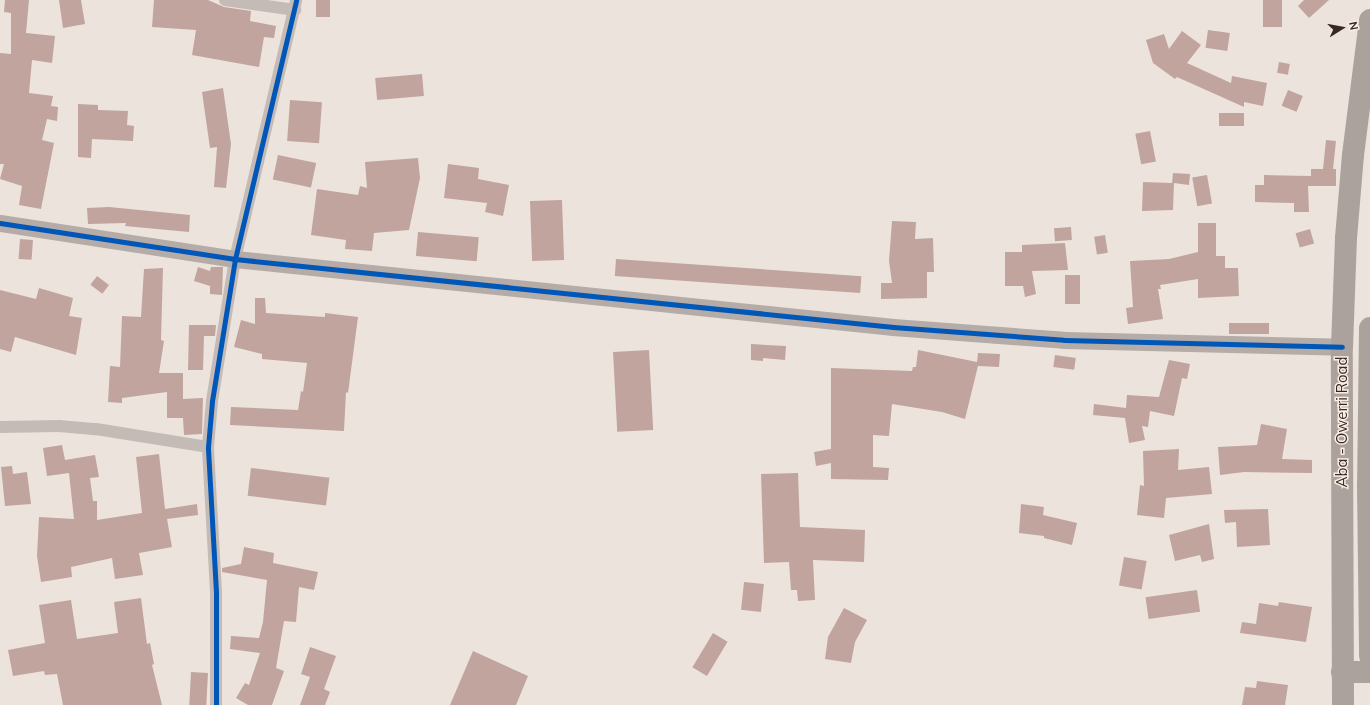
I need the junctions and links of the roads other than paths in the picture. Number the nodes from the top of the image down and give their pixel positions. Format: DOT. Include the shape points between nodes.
graph roads {
  1 [pos="225,0"];
  2 [pos="295,5"];
  3 [pos="1370,20"];
  4 [pos="0,223"];
  5 [pos="235,259"];
  6 [pos="1370,341"];
  7 [pos="1342,347"];
  8 [pos="0,427"];
  9 [pos="208,447"];
  10 [pos="1370,585"];
  11 [pos="1370,656"];
  12 [pos="1342,672"];
  13 [pos="1370,672"];
  14 [pos="216,705"];
  15 [pos="1343,705"];
  1 -- 2 [label="street"];
  2 -- 5 [label="street"];
  3 -- 7 [label="highway, Aba - Owerri Road" via="1352,163"];
  4 -- 5 [label="street"];
  5 -- 7 [label="street" via="1013,337"];
  5 -- 9 [label="street" via="212,401"];
  6 -- 10 [label="highway, Aba - Owerri Road"];
  7 -- 12 [label="highway, Aba - Owerri Road"];
  8 -- 9 [label="street" via="59,426 96,429"];
  9 -- 14 [label="street" via="217,607"];
  10 -- 11 [label="highway, Aba - Owerri Road"];
  12 -- 13 [label="highway"];
  12 -- 15 [label="highway, Aba - Owerri Road"];
}
